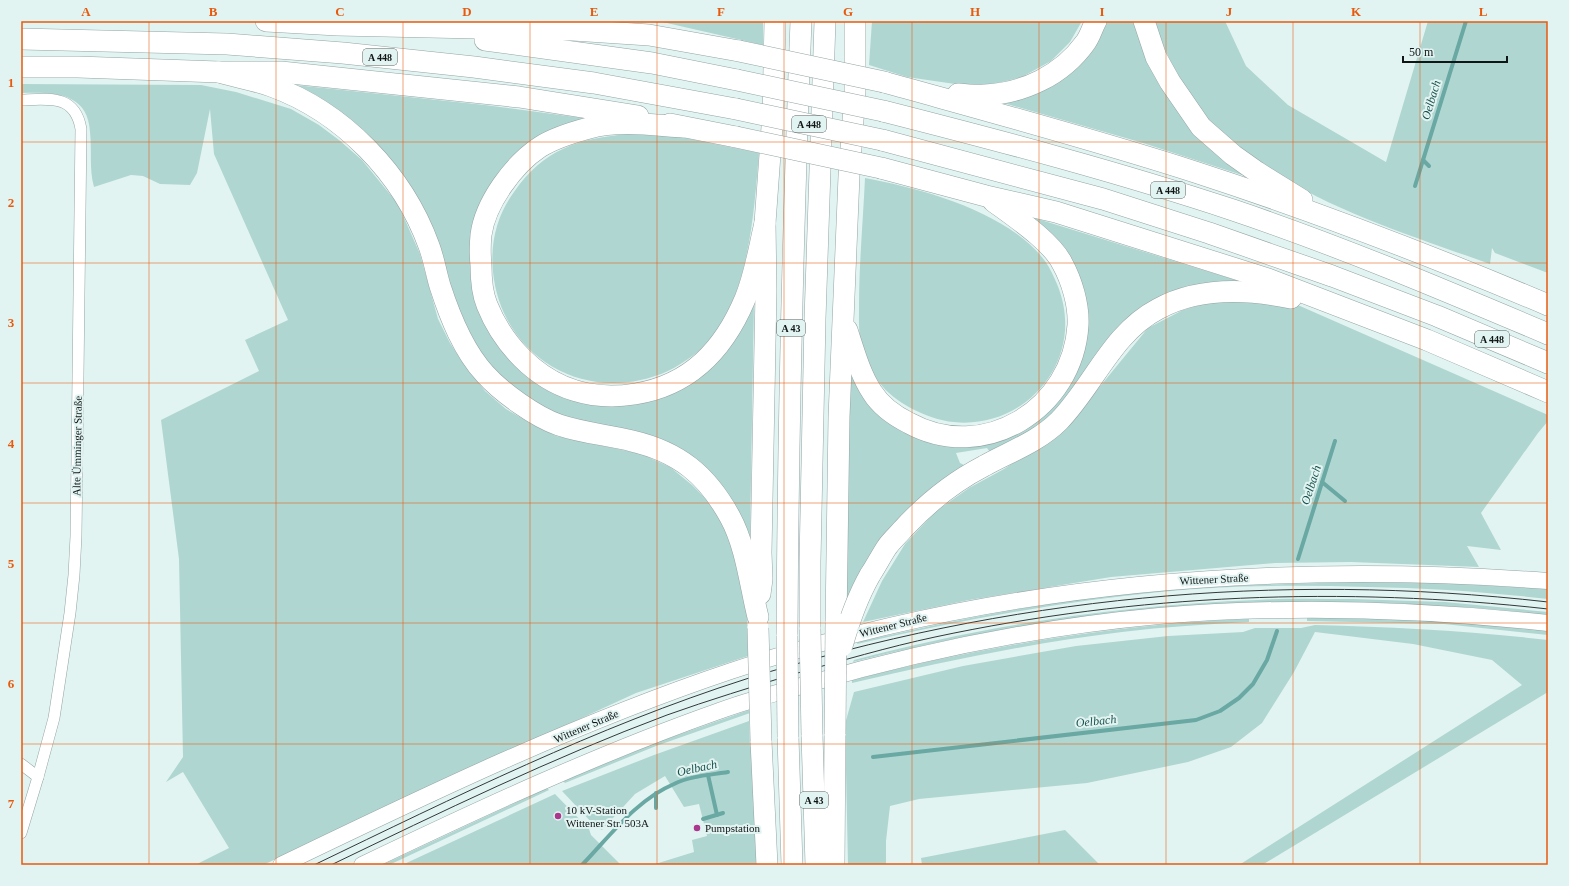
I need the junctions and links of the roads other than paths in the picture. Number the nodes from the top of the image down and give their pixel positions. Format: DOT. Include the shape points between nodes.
graph roads {
  1 [pos="266,21"];
  2 [pos="618,21"];
  3 [pos="775,21"];
  4 [pos="801,21"];
  5 [pos="825,21"];
  6 [pos="855,21"];
  7 [pos="1096,21"];
  8 [pos="1144,21"];
  9 [pos="337,25"];
  10 [pos="649,35"];
  11 [pos="21,39"];
  12 [pos="21,67"];
  13 [pos="219,72"];
  14 [pos="884,82"];
  15 [pos="21,100"];
  16 [pos="682,127"];
  17 [pos="986,196"];
  18 [pos="765,222"];
  19 [pos="1368,233"];
  20 [pos="1548,305"];
  21 [pos="1360,313"];
  22 [pos="843,318"];
  23 [pos="1548,334"];
  24 [pos="1548,363"];
  25 [pos="1548,392"];
  26 [pos="1548,581"];
  27 [pos="758,622"];
  28 [pos="1548,623"];
  29 [pos="835,670"];
  30 [pos="21,764"];
  31 [pos="38,777"];
  32 [pos="21,833"];
  33 [pos="281,865"];
  34 [pos="362,865"];
  35 [pos="767,865"];
  36 [pos="792,865"];
  37 [pos="816,865"];
  38 [pos="834,865"];
  1 -- 9 [label="highway, A 448"];
  2 -- 10 [label="highway"];
  3 -- 18 [label="highway" via="773,113"];
  4 -- 36 [label="highway, A 43, bridge" via="788,448 787,636"];
  5 -- 37 [label="highway, A 43, bridge" via="810,561"];
  6 -- 22 [label="highway" via="855,92"];
  7 -- 14 [label="highway" via="1085,43 1060,70 1044,80 1008,92 984,96 957,94"];
  8 -- 19 [label="highway" via="1156,57 1201,127 1233,155 1287,192"];
  9 -- 10 [label="highway" via="573,30"];
  9 -- 23 [label="highway, A 448, bridge" via="503,42 652,63 883,111 1098,168 1233,210 1447,291"];
  10 -- 14 [label="highway, bridge"];
  11 -- 24 [label="highway, A 448, bridge" via="227,44 343,53 594,83 736,109 882,140 1110,202 1332,276 1437,316"];
  12 -- 13 [label="highway"];
  13 -- 16 [label="highway" via="280,72 519,97 622,113"];
  13 -- 27 [label="highway" via="271,86 315,107 354,136 383,165 414,213 429,246 441,288 466,349 485,374 503,391 524,407 558,425 667,452 695,470 714,492 731,519 742,547"];
  14 -- 19 [label="highway" via="1094,140"];
  15 -- 31 [label="street, Alte Ümminger Straße" via="57,100 68,104 75,111 81,129 74,575 54,718"];
  16 -- 17 [label="highway, bridge" via="881,168"];
  16 -- 18 [label="highway" via="628,124 590,128 541,146 507,177 496,195 481,233 481,269 486,304 494,321 514,350 543,377 584,394 624,396 659,389 681,379 697,369 732,329 746,297"];
  17 -- 21 [label="highway" via="1056,212 1268,279"];
  17 -- 22 [label="highway" via="1026,226 1062,262 1076,304 1077,331 1064,375 1053,393 1033,413 1015,424 980,436 961,437 922,430 885,407 872,393"];
  18 -- 27 [label="highway" via="762,579"];
  19 -- 20 [label="highway"];
  21 -- 25 [label="highway"];
  21 -- 29 [label="highway, bridge" via="1268,293 1239,292 1214,292 1192,296 1157,309 1137,323 1119,341 1058,423 1024,446 957,481 928,503 888,546 862,590 850,618"];
  22 -- 29 [label="highway, bridge"];
  26 -- 33 [label="main road, Wittener Straße" via="1428,575 1280,576 1194,580 1115,586 929,617 796,651 671,692 479,772"];
  27 -- 35 [label="highway, bridge"];
  28 -- 34 [label="main road" via="1435,612 1227,612 1107,622 959,646 835,676 723,709 552,777"];
  29 -- 38 [label="highway, bridge"];
  30 -- 31 [label="street"];
  31 -- 32 [label="street, Alte Ümminger Straße"];
}
